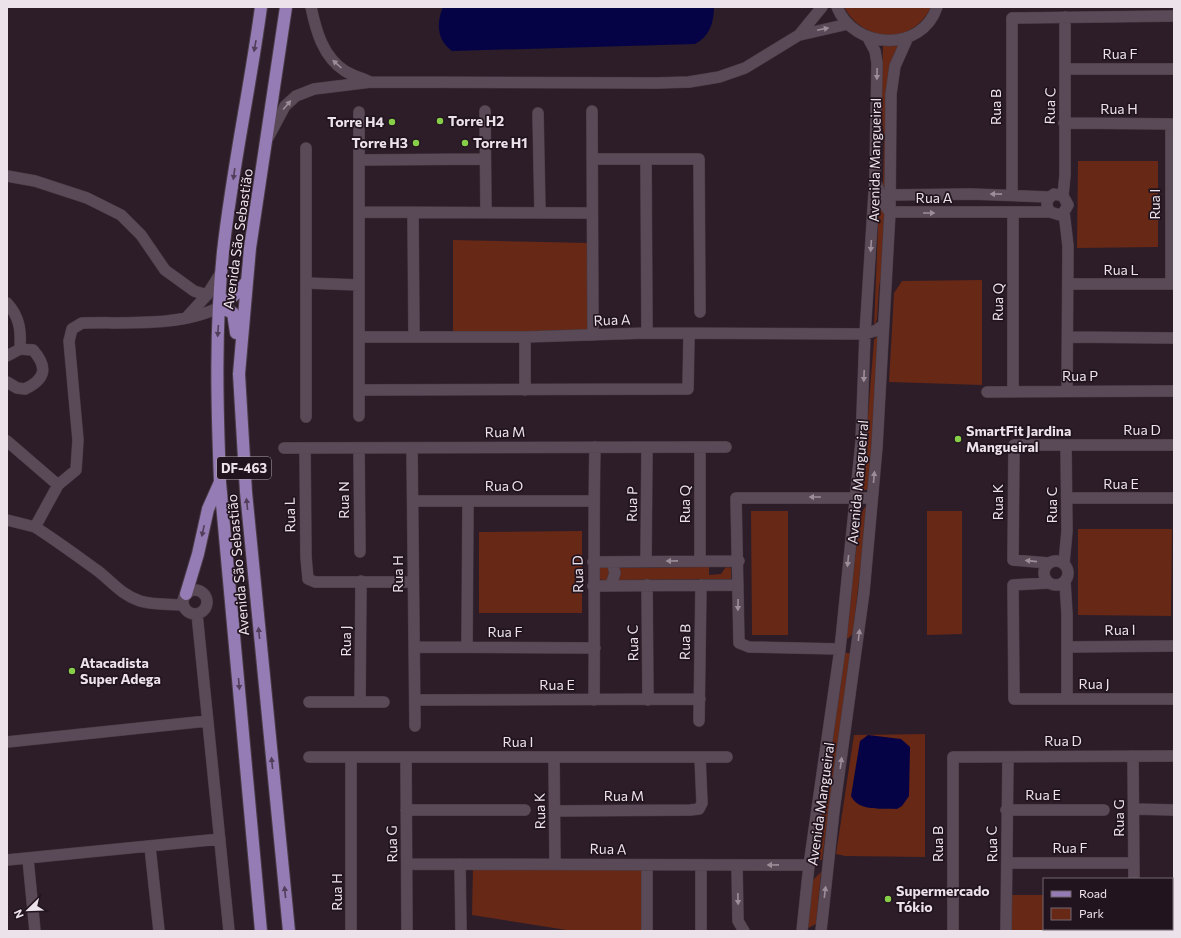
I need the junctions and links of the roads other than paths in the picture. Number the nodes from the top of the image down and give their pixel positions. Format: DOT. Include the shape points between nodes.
graph roads {
  1 [pos="261,7"];
  2 [pos="286,7"];
  3 [pos="311,7"];
  4 [pos="822,7"];
  5 [pos="837,7"];
  6 [pos="937,7"];
  7 [pos="1174,16"];
  8 [pos="1065,17"];
  9 [pos="848,24"];
  10 [pos="799,35"];
  11 [pos="908,37"];
  12 [pos="868,38"];
  13 [pos="1065,69"];
  14 [pos="1174,70"];
  15 [pos="371,82"];
  16 [pos="485,111"];
  17 [pos="592,111"];
  18 [pos="359,112"];
  19 [pos="538,113"];
  20 [pos="1064,123"];
  21 [pos="1172,124"];
  22 [pos="268,138"];
  23 [pos="306,148"];
  24 [pos="485,159"];
  25 [pos="592,159"];
  26 [pos="359,160"];
  27 [pos="646,160"];
  28 [pos="7,176"];
  29 [pos="1172,176"];
  30 [pos="875,177"];
  31 [pos="971,194"];
  32 [pos="890,195"];
  33 [pos="1012,195"];
  34 [pos="1064,196"];
  35 [pos="1049,197"];
  36 [pos="360,212"];
  37 [pos="486,212"];
  38 [pos="890,212"];
  39 [pos="1013,212"];
  40 [pos="1050,212"];
  41 [pos="1064,212"];
  42 [pos="413,213"];
  43 [pos="540,213"];
  44 [pos="592,213"];
  45 [pos="979,213"];
  46 [pos="1172,230"];
  47 [pos="222,271"];
  48 [pos="247,281"];
  49 [pos="306,283"];
  50 [pos="1068,284"];
  51 [pos="1172,284"];
  52 [pos="359,285"];
  53 [pos="207,295"];
  54 [pos="7,303"];
  55 [pos="220,307"];
  56 [pos="700,312"];
  57 [pos="186,318"];
  58 [pos="884,324"];
  59 [pos="647,333"];
  60 [pos="865,334"];
  61 [pos="593,335"];
  62 [pos="689,335"];
  63 [pos="360,337"];
  64 [pos="414,337"];
  65 [pos="525,337"];
  66 [pos="1068,337"];
  67 [pos="1174,338"];
  68 [pos="20,349"];
  69 [pos="7,356"];
  70 [pos="239,374"];
  71 [pos="7,382"];
  72 [pos="360,390"];
  73 [pos="525,390"];
  74 [pos="1013,391"];
  75 [pos="1067,391"];
  76 [pos="1174,391"];
  77 [pos="987,392"];
  78 [pos="359,416"];
  79 [pos="306,417"];
  80 [pos="7,441"];
  81 [pos="861,442"];
  82 [pos="1014,445"];
  83 [pos="1174,445"];
  84 [pos="1066,446"];
  85 [pos="726,447"];
  86 [pos="877,447"];
  87 [pos="284,448"];
  88 [pos="305,448"];
  89 [pos="359,448"];
  90 [pos="412,448"];
  91 [pos="595,448"];
  92 [pos="647,448"];
  93 [pos="700,448"];
  94 [pos="220,482"];
  95 [pos="58,485"];
  96 [pos="854,497"];
  97 [pos="872,498"];
  98 [pos="1067,498"];
  99 [pos="1174,498"];
  100 [pos="414,501"];
  101 [pos="468,501"];
  102 [pos="593,501"];
  103 [pos="7,520"];
  104 [pos="35,527"];
  105 [pos="360,552"];
  106 [pos="646,561"];
  107 [pos="700,561"];
  108 [pos="739,561"];
  109 [pos="593,562"];
  110 [pos="612,562"];
  111 [pos="1048,563"];
  112 [pos="1064,564"];
  113 [pos="361,582"];
  114 [pos="413,582"];
  115 [pos="1065,582"];
  116 [pos="1048,583"];
  117 [pos="611,585"];
  118 [pos="647,585"];
  119 [pos="701,585"];
  120 [pos="738,585"];
  121 [pos="593,586"];
  122 [pos="185,599"];
  123 [pos="197,614"];
  124 [pos="1174,646"];
  125 [pos="415,647"];
  126 [pos="467,647"];
  127 [pos="1067,647"];
  128 [pos="595,648"];
  129 [pos="840,649"];
  130 [pos="1174,698"];
  131 [pos="700,699"];
  132 [pos="1067,699"];
  133 [pos="415,700"];
  134 [pos="594,700"];
  135 [pos="648,700"];
  136 [pos="309,702"];
  137 [pos="360,702"];
  138 [pos="384,702"];
  139 [pos="831,713"];
  140 [pos="848,718"];
  141 [pos="207,721"];
  142 [pos="699,721"];
  143 [pos="415,726"];
  144 [pos="7,742"];
  145 [pos="1133,756"];
  146 [pos="1174,756"];
  147 [pos="309,757"];
  148 [pos="406,757"];
  149 [pos="554,757"];
  150 [pos="700,757"];
  151 [pos="726,757"];
  152 [pos="953,757"];
  153 [pos="1008,757"];
  154 [pos="351,758"];
  155 [pos="818,806"];
  156 [pos="1134,809"];
  157 [pos="406,810"];
  158 [pos="525,810"];
  159 [pos="1006,810"];
  160 [pos="1104,810"];
  161 [pos="1174,810"];
  162 [pos="555,811"];
  163 [pos="834,811"];
  164 [pos="220,839"];
  165 [pos="150,847"];
  166 [pos="28,859"];
  167 [pos="7,860"];
  168 [pos="1007,863"];
  169 [pos="1134,863"];
  170 [pos="407,864"];
  171 [pos="460,864"];
  172 [pos="555,864"];
  173 [pos="647,865"];
  174 [pos="809,865"];
  175 [pos="701,866"];
  176 [pos="738,866"];
  177 [pos="1134,878"];
  178 [pos="35,931"];
  179 [pos="159,931"];
  180 [pos="229,931"];
  181 [pos="261,931"];
  182 [pos="289,931"];
  183 [pos="351,931"];
  184 [pos="407,931"];
  185 [pos="461,931"];
  186 [pos="647,931"];
  187 [pos="701,931"];
  188 [pos="744,931"];
  189 [pos="802,931"];
  190 [pos="820,931"];
  191 [pos="953,931"];
  192 [pos="1006,931"];
  1 -- 47 [label="main road, Avenida São Sebastião / DF-463, one-way" via="238,147"];
  2 -- 22 [label="main road, Avenida São Sebastião / DF-463"];
  15 -- 3 [label="street, one-way" via="344,70 329,57"];
  4 -- 10 [label="street"];
  5 -- 9 [label="street"];
  6 -- 11 [label="street" via="924,27"];
  7 -- 8 [label="street"];
  8 -- 13 [label="street, Rua C"];
  8 -- 33 [label="street, Rua B" via="1012,18"];
  10 -- 9 [label="street, one-way"];
  9 -- 12 [label="street"];
  10 -- 15 [label="street" via="745,68 719,77 689,82"];
  11 -- 12 [label="street" via="895,41"];
  11 -- 32 [label="street, Avenida Mangueiral" via="895,66 891,94"];
  12 -- 30 [label="street, Avenida Mangueiral, one-way" via="875,51 877,63"];
  13 -- 14 [label="street, Rua F"];
  13 -- 20 [label="street, Rua C"];
  22 -- 15 [label="street, one-way" via="285,106 303,92 314,88"];
  16 -- 24 [label="street"];
  17 -- 25 [label="street"];
  18 -- 26 [label="street"];
  19 -- 43 [label="street"];
  20 -- 21 [label="street, Rua H"];
  20 -- 34 [label="street, Rua C"];
  21 -- 29 [label="street, Rua I"];
  22 -- 48 [label="main road, Avenida São Sebastião / DF-463"];
  23 -- 49 [label="street"];
  24 -- 26 [label="street"];
  24 -- 37 [label="street"];
  25 -- 27 [label="street"];
  25 -- 44 [label="street"];
  26 -- 36 [label="street"];
  27 -- 56 [label="street" via="699,159"];
  27 -- 59 [label="street"];
  28 -- 53 [label="street" via="35,181 87,198 121,215 141,235 165,270 194,291"];
  29 -- 46 [label="street, Rua I"];
  30 -- 38 [label="street" via="880,194"];
  30 -- 60 [label="street, Avenida Mangueiral, one-way"];
  31 -- 32 [label="street, Rua A"];
  33 -- 31 [label="street, Rua A, one-way"];
  31 -- 45 [label="street, Rua A" via="979,202"];
  32 -- 38 [label="street, Avenida Mangueiral"];
  33 -- 35 [label="street, Rua A"];
  34 -- 35 [label="street, Rua A" via="1054,194"];
  34 -- 41 [label="street" via="1068,205"];
  35 -- 40 [label="street" via="1047,208"];
  36 -- 42 [label="street"];
  36 -- 52 [label="street"];
  37 -- 42 [label="street"];
  37 -- 43 [label="street"];
  38 -- 45 [label="street, Rua A, one-way"];
  38 -- 58 [label="street, Avenida Mangueiral"];
  39 -- 40 [label="street, Rua A"];
  39 -- 45 [label="street, Rua A"];
  39 -- 74 [label="street, Rua Q"];
  40 -- 41 [label="street, Rua A" via="1060,215"];
  41 -- 50 [label="street"];
  42 -- 64 [label="street"];
  43 -- 44 [label="street"];
  44 -- 61 [label="street"];
  46 -- 51 [label="street, Rua I"];
  47 -- 53 [label="street"];
  47 -- 55 [label="main road, Avenida São Sebastião / DF-463"];
  48 -- 55 [label="main road"];
  48 -- 70 [label="main road, Avenida São Sebastião / DF-463"];
  49 -- 52 [label="street"];
  49 -- 79 [label="street"];
  50 -- 51 [label="street, Rua L"];
  50 -- 66 [label="street"];
  52 -- 63 [label="street"];
  53 -- 57 [label="street"];
  54 -- 68 [label="street" via="18,318 21,328"];
  55 -- 57 [label="street" via="205,315"];
  55 -- 70 [label="main road" via="233,313"];
  55 -- 94 [label="main road, Avenida São Sebastião / DF-463, one-way"];
  57 -- 95 [label="street" via="82,324 72,329 69,341 78,462 76,470"];
  58 -- 60 [label="street" via="877,330"];
  58 -- 86 [label="street, Avenida Mangueiral"];
  59 -- 61 [label="street, Rua A"];
  59 -- 62 [label="street, Rua A"];
  60 -- 62 [label="street, Rua A"];
  60 -- 81 [label="street, Avenida Mangueiral, one-way"];
  61 -- 65 [label="street, Rua A"];
  62 -- 73 [label="street" via="688,389"];
  63 -- 64 [label="street, Rua A"];
  63 -- 72 [label="street"];
  64 -- 65 [label="street, Rua A"];
  65 -- 73 [label="street"];
  66 -- 67 [label="street"];
  66 -- 75 [label="street"];
  68 -- 69 [label="street"];
  68 -- 71 [label="street" via="33,350 41,359 43,371 40,380 25,389"];
  182 -- 70 [label="main road, Avenida São Sebastião / DF-463, one-way" via="246,492"];
  72 -- 73 [label="street"];
  72 -- 78 [label="street"];
  74 -- 75 [label="street, Rua P"];
  74 -- 77 [label="street, Rua P"];
  75 -- 76 [label="street, Rua P"];
  80 -- 95 [label="street"];
  81 -- 86 [label="street" via="872,440"];
  81 -- 96 [label="street, Avenida Mangueiral"];
  82 -- 84 [label="street, Rua D"];
  111 -- 82 [label="street, Rua K, one-way" via="1013,560"];
  83 -- 84 [label="street, Rua D"];
  84 -- 98 [label="street, Rua C"];
  85 -- 93 [label="street, Rua M"];
  97 -- 86 [label="street, Avenida Mangueiral, one-way"];
  87 -- 88 [label="street, Rua M"];
  88 -- 89 [label="street, Rua M"];
  88 -- 113 [label="street, Rua L" via="307,576 311,581"];
  89 -- 90 [label="street, Rua M"];
  89 -- 105 [label="street, Rua N"];
  90 -- 91 [label="street, Rua M"];
  90 -- 100 [label="street, Rua H"];
  91 -- 92 [label="street, Rua M"];
  91 -- 102 [label="street, Rua D"];
  92 -- 93 [label="street, Rua M"];
  92 -- 106 [label="street, Rua P"];
  93 -- 107 [label="street, Rua Q"];
  94 -- 122 [label="main road, one-way" via="208,509"];
  94 -- 181 [label="main road, Avenida São Sebastião / DF-463, one-way"];
  95 -- 104 [label="street"];
  96 -- 97 [label="street"];
  96 -- 108 [label="street, one-way" via="736,498"];
  96 -- 129 [label="street, Avenida Mangueiral, one-way"];
  140 -- 97 [label="street, Avenida Mangueiral, one-way" via="864,592"];
  98 -- 99 [label="street, Rua E"];
  98 -- 112 [label="street, Rua C"];
  100 -- 101 [label="street, Rua O"];
  100 -- 114 [label="street, Rua H"];
  101 -- 102 [label="street, Rua O"];
  101 -- 126 [label="street"];
  102 -- 109 [label="street, Rua D"];
  103 -- 104 [label="street"];
  104 -- 122 [label="street" via="81,558 113,586 132,598 156,603"];
  107 -- 106 [label="street, one-way"];
  106 -- 110 [label="street"];
  107 -- 108 [label="street"];
  108 -- 120 [label="street"];
  109 -- 110 [label="street"];
  109 -- 121 [label="street, Rua D"];
  110 -- 117 [label="street" via="615,573"];
  111 -- 112 [label="street" via="1059,561"];
  111 -- 116 [label="street" via="1043,573"];
  112 -- 115 [label="street" via="1069,575"];
  113 -- 114 [label="street"];
  113 -- 137 [label="street, Rua J"];
  114 -- 125 [label="street, Rua H"];
  115 -- 116 [label="street" via="1060,586"];
  115 -- 127 [label="street"];
  116 -- 132 [label="street, Rua J" via="1013,585 1014,699"];
  117 -- 118 [label="street"];
  117 -- 121 [label="street"];
  118 -- 119 [label="street"];
  118 -- 135 [label="street, Rua C"];
  119 -- 120 [label="street"];
  119 -- 131 [label="street, Rua B"];
  120 -- 129 [label="street, one-way" via="739,643 749,647"];
  121 -- 128 [label="street, Rua D"];
  122 -- 123 [label="street" via="187,611"];
  122 -- 123 [label="street" via="194,590 206,596 205,610"];
  123 -- 141 [label="street"];
  124 -- 127 [label="street, Rua I"];
  125 -- 126 [label="street, Rua F"];
  125 -- 133 [label="street, Rua H"];
  126 -- 128 [label="street, Rua F"];
  127 -- 132 [label="street"];
  128 -- 134 [label="street, Rua D"];
  129 -- 139 [label="street, Avenida Mangueiral"];
  130 -- 132 [label="street, Rua J"];
  131 -- 135 [label="street, Rua E"];
  131 -- 142 [label="street, Rua B"];
  133 -- 134 [label="street, Rua E"];
  133 -- 143 [label="street, Rua H"];
  134 -- 135 [label="street, Rua E"];
  136 -- 137 [label="street"];
  137 -- 138 [label="street"];
  139 -- 140 [label="street" via="839,719"];
  139 -- 155 [label="street, Avenida Mangueiral"];
  163 -- 140 [label="street, Avenida Mangueiral, one-way"];
  141 -- 144 [label="street"];
  141 -- 164 [label="street"];
  145 -- 146 [label="street, Rua D"];
  145 -- 153 [label="street, Rua D"];
  145 -- 156 [label="street, Rua G"];
  147 -- 154 [label="street, Rua I"];
  148 -- 149 [label="street, Rua I"];
  148 -- 154 [label="street, Rua I"];
  148 -- 157 [label="street, Rua G"];
  149 -- 150 [label="street, Rua I"];
  149 -- 162 [label="street, Rua K"];
  150 -- 151 [label="street, Rua I"];
  150 -- 162 [label="street, Rua M" via="702,803 699,809"];
  152 -- 153 [label="street, Rua D"];
  152 -- 191 [label="street, Rua B"];
  153 -- 159 [label="street, Rua C"];
  154 -- 183 [label="street, Rua H"];
  155 -- 163 [label="street" via="825,803"];
  155 -- 174 [label="street, Avenida Mangueiral"];
  156 -- 161 [label="street"];
  156 -- 169 [label="street, Rua G"];
  157 -- 158 [label="street"];
  157 -- 170 [label="street, Rua G"];
  159 -- 160 [label="street, Rua E"];
  159 -- 168 [label="street, Rua C"];
  162 -- 172 [label="street, Rua K"];
  190 -- 163 [label="street, Avenida Mangueiral, one-way"];
  164 -- 165 [label="street"];
  164 -- 180 [label="street"];
  165 -- 166 [label="street"];
  165 -- 179 [label="street"];
  166 -- 167 [label="street"];
  166 -- 178 [label="street"];
  168 -- 169 [label="street, Rua F"];
  168 -- 192 [label="street, Rua C"];
  169 -- 177 [label="street, Rua G"];
  170 -- 171 [label="street, Rua A"];
  170 -- 184 [label="street, Rua G"];
  171 -- 172 [label="street, Rua A"];
  171 -- 185 [label="street"];
  172 -- 173 [label="street, Rua A"];
  173 -- 175 [label="street, Rua A"];
  173 -- 186 [label="street"];
  174 -- 176 [label="street, Rua A, one-way"];
  174 -- 189 [label="street, Avenida Mangueiral"];
  175 -- 176 [label="street, Rua A"];
  175 -- 187 [label="street"];
  176 -- 188 [label="street, one-way" via="738,921"];
}
